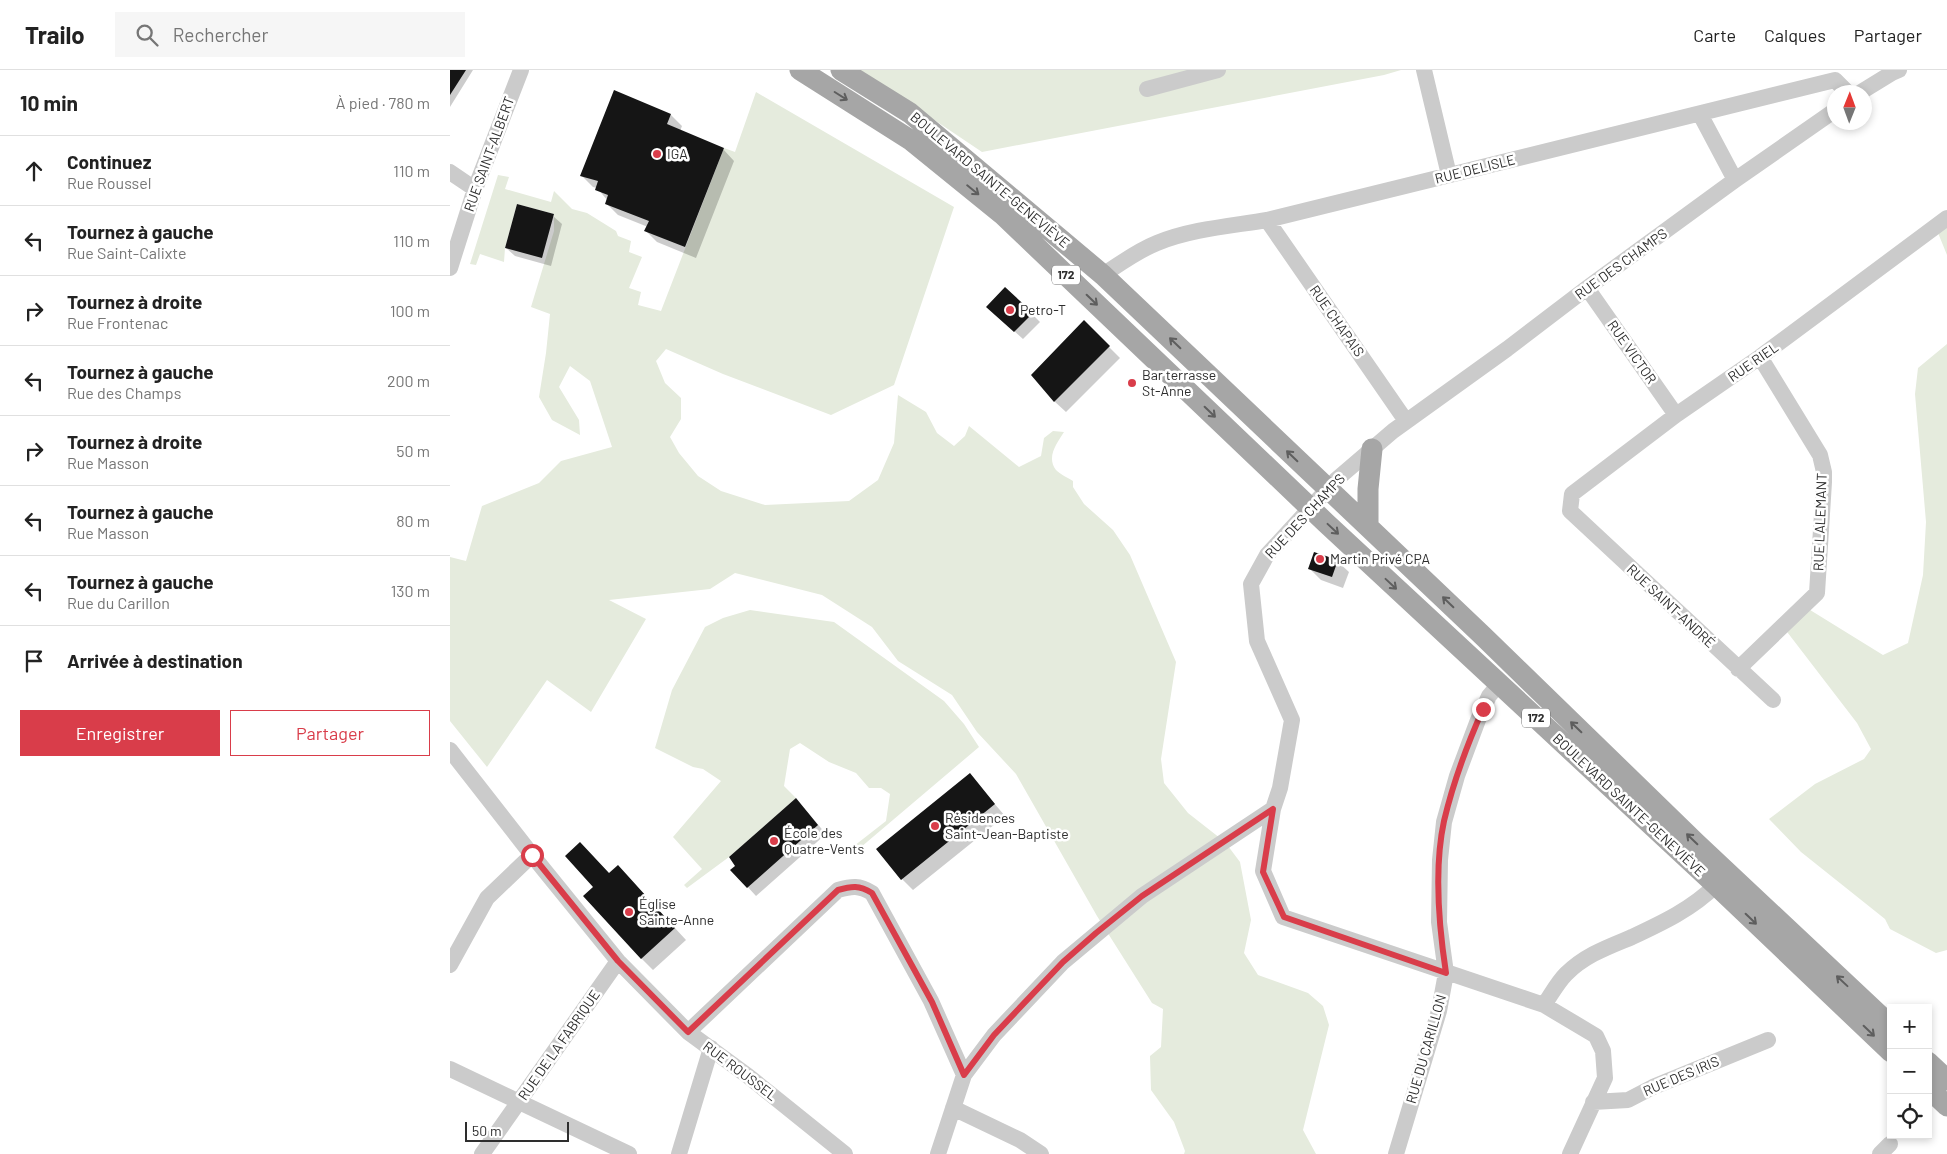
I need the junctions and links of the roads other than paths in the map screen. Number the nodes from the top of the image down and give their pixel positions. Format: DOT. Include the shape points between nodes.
graph roads {
  1 [pos="521,70"];
  2 [pos="800,70"];
  3 [pos="841,70"];
  4 [pos="1218,70"];
  5 [pos="1424,70"];
  6 [pos="1899,70"];
  7 [pos="1193,73"];
  8 [pos="1840,85"];
  9 [pos="1872,85"];
  10 [pos="1147,89"];
  11 [pos="1700,114"];
  12 [pos="1827,116"];
  13 [pos="450,172"];
  14 [pos="1449,175"];
  15 [pos="1735,180"];
  16 [pos="475,188"];
  17 [pos="1947,218"];
  18 [pos="1267,220"];
  19 [pos="450,268"];
  20 [pos="1103,275"];
  21 [pos="1587,288"];
  22 [pos="1760,357"];
  23 [pos="1676,415"];
  24 [pos="1406,421"];
  25 [pos="1372,449"];
  26 [pos="1328,489"];
  27 [pos="1310,508"];
  28 [pos="1570,511"];
  29 [pos="1368,526"];
  30 [pos="1738,669"];
  31 [pos="1499,684"];
  32 [pos="1773,700"];
  33 [pos="450,750"];
  34 [pos="1273,809"];
  35 [pos="532,855"];
  36 [pos="1716,885"];
  37 [pos="618,961"];
  38 [pos="450,965"];
  39 [pos="1446,973"];
  40 [pos="1544,1005"];
  41 [pos="1887,1022"];
  42 [pos="688,1032"];
  43 [pos="1768,1040"];
  44 [pos="711,1048"];
  45 [pos="1888,1049"];
  46 [pos="1932,1066"];
  47 [pos="450,1069"];
  48 [pos="964,1075"];
  49 [pos="1947,1080"];
  50 [pos="1932,1092"];
  51 [pos="519,1102"];
  52 [pos="1593,1102"];
  53 [pos="1947,1106"];
  54 [pos="953,1108"];
  55 [pos="482,1154"];
  56 [pos="629,1154"];
  57 [pos="679,1154"];
  58 [pos="845,1154"];
  59 [pos="938,1154"];
  60 [pos="1041,1154"];
  61 [pos="1396,1154"];
  62 [pos="1570,1154"];
  1 -- 16 [label="street, RUE SAINT-ALBERT"];
  2 -- 27 [label="main road, BOULEVARD SAINTE-GENEVIÈVE / 172, one-way" via="912,141 1002,214"];
  3 -- 20 [label="main road, BOULEVARD SAINTE-GENEVIÈVE / 172" via="910,113"];
  4 -- 7 [label="street"];
  5 -- 14 [label="street"];
  6 -- 9 [label="street"];
  7 -- 10 [label="street"];
  8 -- 11 [label="street, RUE DELISLE" via="1835,80"];
  11 -- 14 [label="street, RUE DELISLE"];
  11 -- 15 [label="street"];
  12 -- 15 [label="street, RUE DES CHAMPS"];
  13 -- 16 [label="street"];
  14 -- 18 [label="street, RUE DELISLE"];
  15 -- 21 [label="street, RUE DES CHAMPS"];
  16 -- 19 [label="street, RUE SAINT-ALBERT"];
  17 -- 22 [label="street, RUE RIEL"];
  18 -- 20 [label="street, RUE DELISLE" via="1194,232 1157,243"];
  18 -- 24 [label="street, RUE CHAPAIS"];
  26 -- 20 [label="main road, BOULEVARD SAINTE-GENEVIÈVE / 172, one-way"];
  21 -- 23 [label="street, RUE VICTOR"];
  21 -- 24 [label="street, RUE DES CHAMPS" via="1507,350"];
  22 -- 23 [label="street, RUE RIEL"];
  22 -- 30 [label="street, RUE LALEMANT" via="1820,455 1824,482 1817,593"];
  23 -- 28 [label="street, RUE RIEL" via="1578,488 1572,494"];
  24 -- 25 [label="street, RUE DES CHAMPS"];
  25 -- 26 [label="street, RUE DES CHAMPS"];
  25 -- 29 [label="main road"];
  26 -- 27 [label="street, RUE DES CHAMPS"];
  26 -- 29 [label="main road, BOULEVARD SAINTE-GENEVIÈVE / 172"];
  27 -- 31 [label="main road, BOULEVARD SAINTE-GENEVIÈVE / 172, one-way"];
  27 -- 34 [label="street, RUE DES CHAMPS" via="1267,555 1251,584 1257,641 1292,720"];
  28 -- 30 [label="street, RUE SAINT-ANDRÉ"];
  41 -- 29 [label="main road, BOULEVARD SAINTE-GENEVIÈVE / 172, one-way" via="1702,849"];
  30 -- 32 [label="street, RUE SAINT-ANDRÉ"];
  31 -- 36 [label="main road, BOULEVARD SAINTE-GENEVIÈVE / 172"];
  31 -- 39 [label="street, RUE DU CARILLON" via="1478,720 1456,776 1444,822 1439,922"];
  33 -- 35 [label="street, RUE ROUSSEL"];
  34 -- 39 [label="street, RUE DES CHAMPS" via="1263,872 1284,917"];
  34 -- 48 [label="street" via="1142,896 1111,921 1056,969 994,1035"];
  35 -- 37 [label="street, RUE ROUSSEL"];
  35 -- 38 [label="street" via="487,898"];
  36 -- 40 [label="street" via="1688,908 1576,965"];
  36 -- 45 [label="main road, BOULEVARD SAINTE-GENEVIÈVE / 172, one-way"];
  37 -- 42 [label="street, RUE ROUSSEL"];
  37 -- 51 [label="street, RUE DE LA FABRIQUE"];
  39 -- 40 [label="street, RUE DES CHAMPS"];
  39 -- 61 [label="street, RUE DU CARILLON" via="1439,1012"];
  40 -- 52 [label="street, RUE DES CHAMPS" via="1596,1036 1602,1051 1605,1078"];
  42 -- 44 [label="street, RUE ROUSSEL"];
  42 -- 48 [label="street" via="838,890 861,887 872,893 932,1002"];
  43 -- 52 [label="street, RUE DES IRIS" via="1628,1100"];
  44 -- 57 [label="street"];
  44 -- 58 [label="street, RUE ROUSSEL"];
  46 -- 49 [label="main road"];
  47 -- 51 [label="street"];
  48 -- 54 [label="street"];
  50 -- 53 [label="main road"];
  51 -- 55 [label="street, RUE DE LA FABRIQUE"];
  51 -- 56 [label="street"];
  52 -- 62 [label="street, RUE DES CHAMPS"];
  54 -- 59 [label="street"];
  54 -- 60 [label="street" via="1020,1140"];
}
